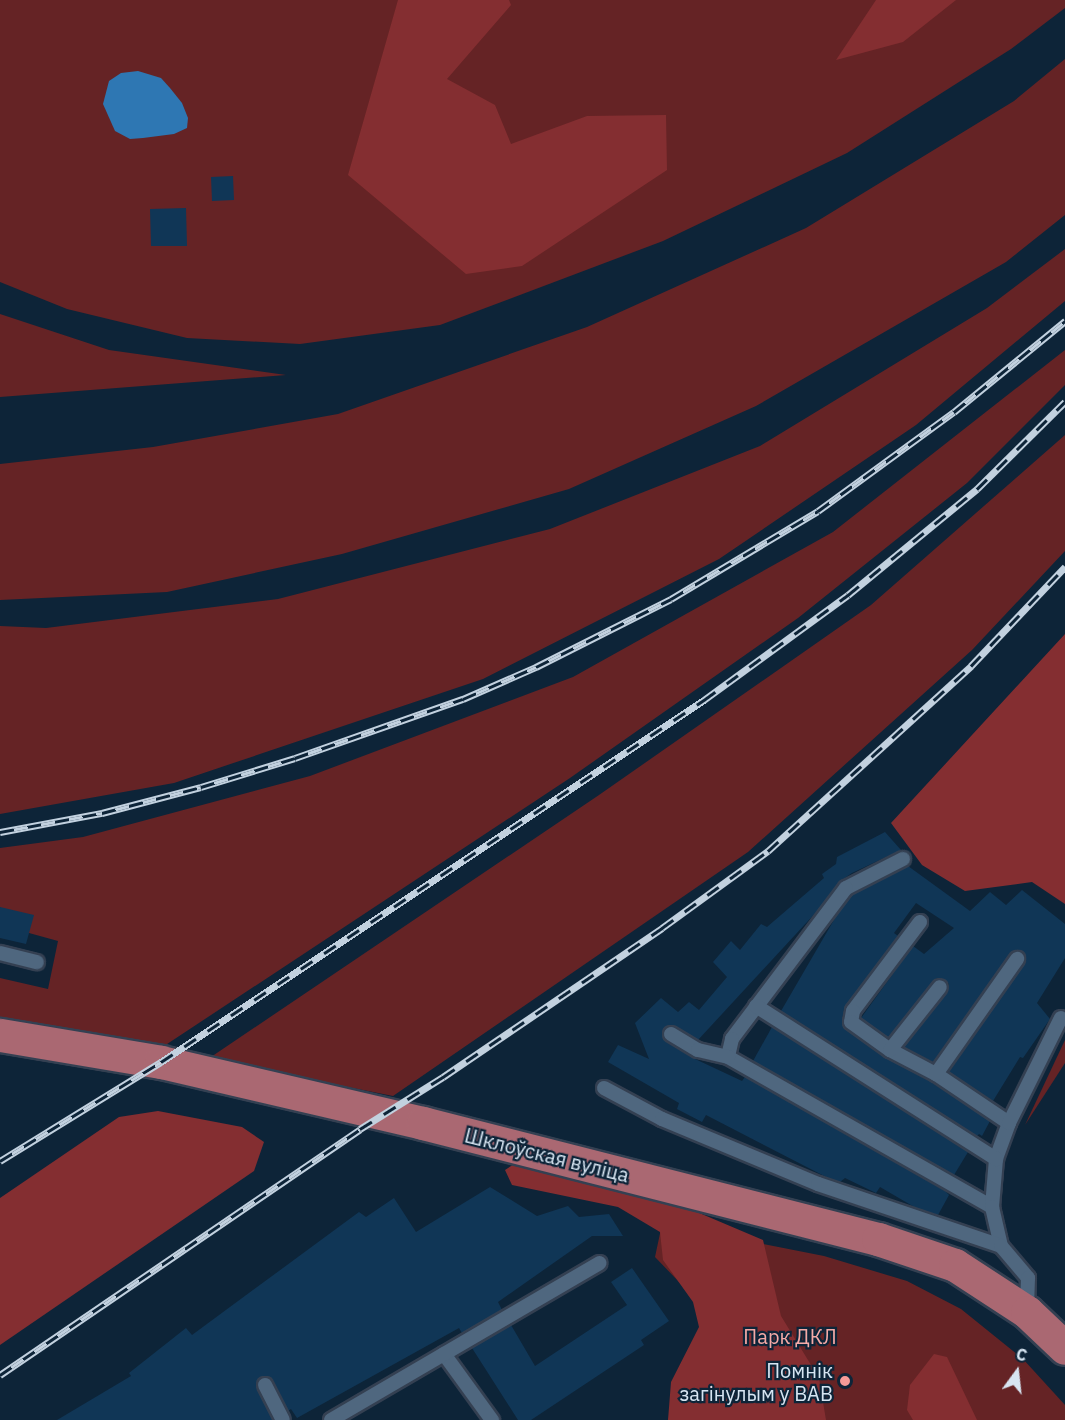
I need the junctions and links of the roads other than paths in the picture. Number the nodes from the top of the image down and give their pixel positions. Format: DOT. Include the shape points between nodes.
graph roads {
  1 [pos="903,859"];
  2 [pos="920,922"];
  3 [pos="0,953"];
  4 [pos="1017,960"];
  5 [pos="37,962"];
  6 [pos="940,987"];
  7 [pos="756,1006"];
  8 [pos="1061,1018"];
  9 [pos="671,1034"];
  10 [pos="0,1035"];
  11 [pos="891,1050"];
  12 [pos="728,1057"];
  13 [pos="936,1074"];
  14 [pos="604,1088"];
  15 [pos="1009,1123"];
  16 [pos="996,1159"];
  17 [pos="993,1207"];
  18 [pos="1001,1246"];
  19 [pos="600,1263"];
  20 [pos="1027,1312"];
  21 [pos="1065,1348"];
  22 [pos="444,1354"];
  23 [pos="265,1385"];
  24 [pos="283,1420"];
  25 [pos="331,1420"];
  26 [pos="492,1420"];
  1 -- 7 [label="lane" via="846,888"];
  2 -- 11 [label="lane" via="853,1011 850,1022"];
  3 -- 5 [label="lane"];
  4 -- 13 [label="lane"];
  6 -- 11 [label="lane"];
  7 -- 12 [label="lane" via="732,1039"];
  7 -- 16 [label="lane"];
  8 -- 15 [label="lane"];
  9 -- 12 [label="lane" via="698,1050"];
  10 -- 20 [label="main road, Шклоўская вуліца" via="161,1062 423,1123 878,1239 955,1265"];
  11 -- 13 [label="lane"];
  12 -- 17 [label="lane"];
  13 -- 15 [label="lane"];
  14 -- 18 [label="lane" via="662,1119 818,1184"];
  15 -- 16 [label="lane"];
  16 -- 17 [label="lane"];
  17 -- 18 [label="lane"];
  18 -- 20 [label="lane" via="1028,1278"];
  19 -- 22 [label="lane"];
  20 -- 21 [label="main road, Шклоўская вуліца"];
  22 -- 25 [label="lane"];
  22 -- 26 [label="lane"];
  23 -- 24 [label="lane"];
}
